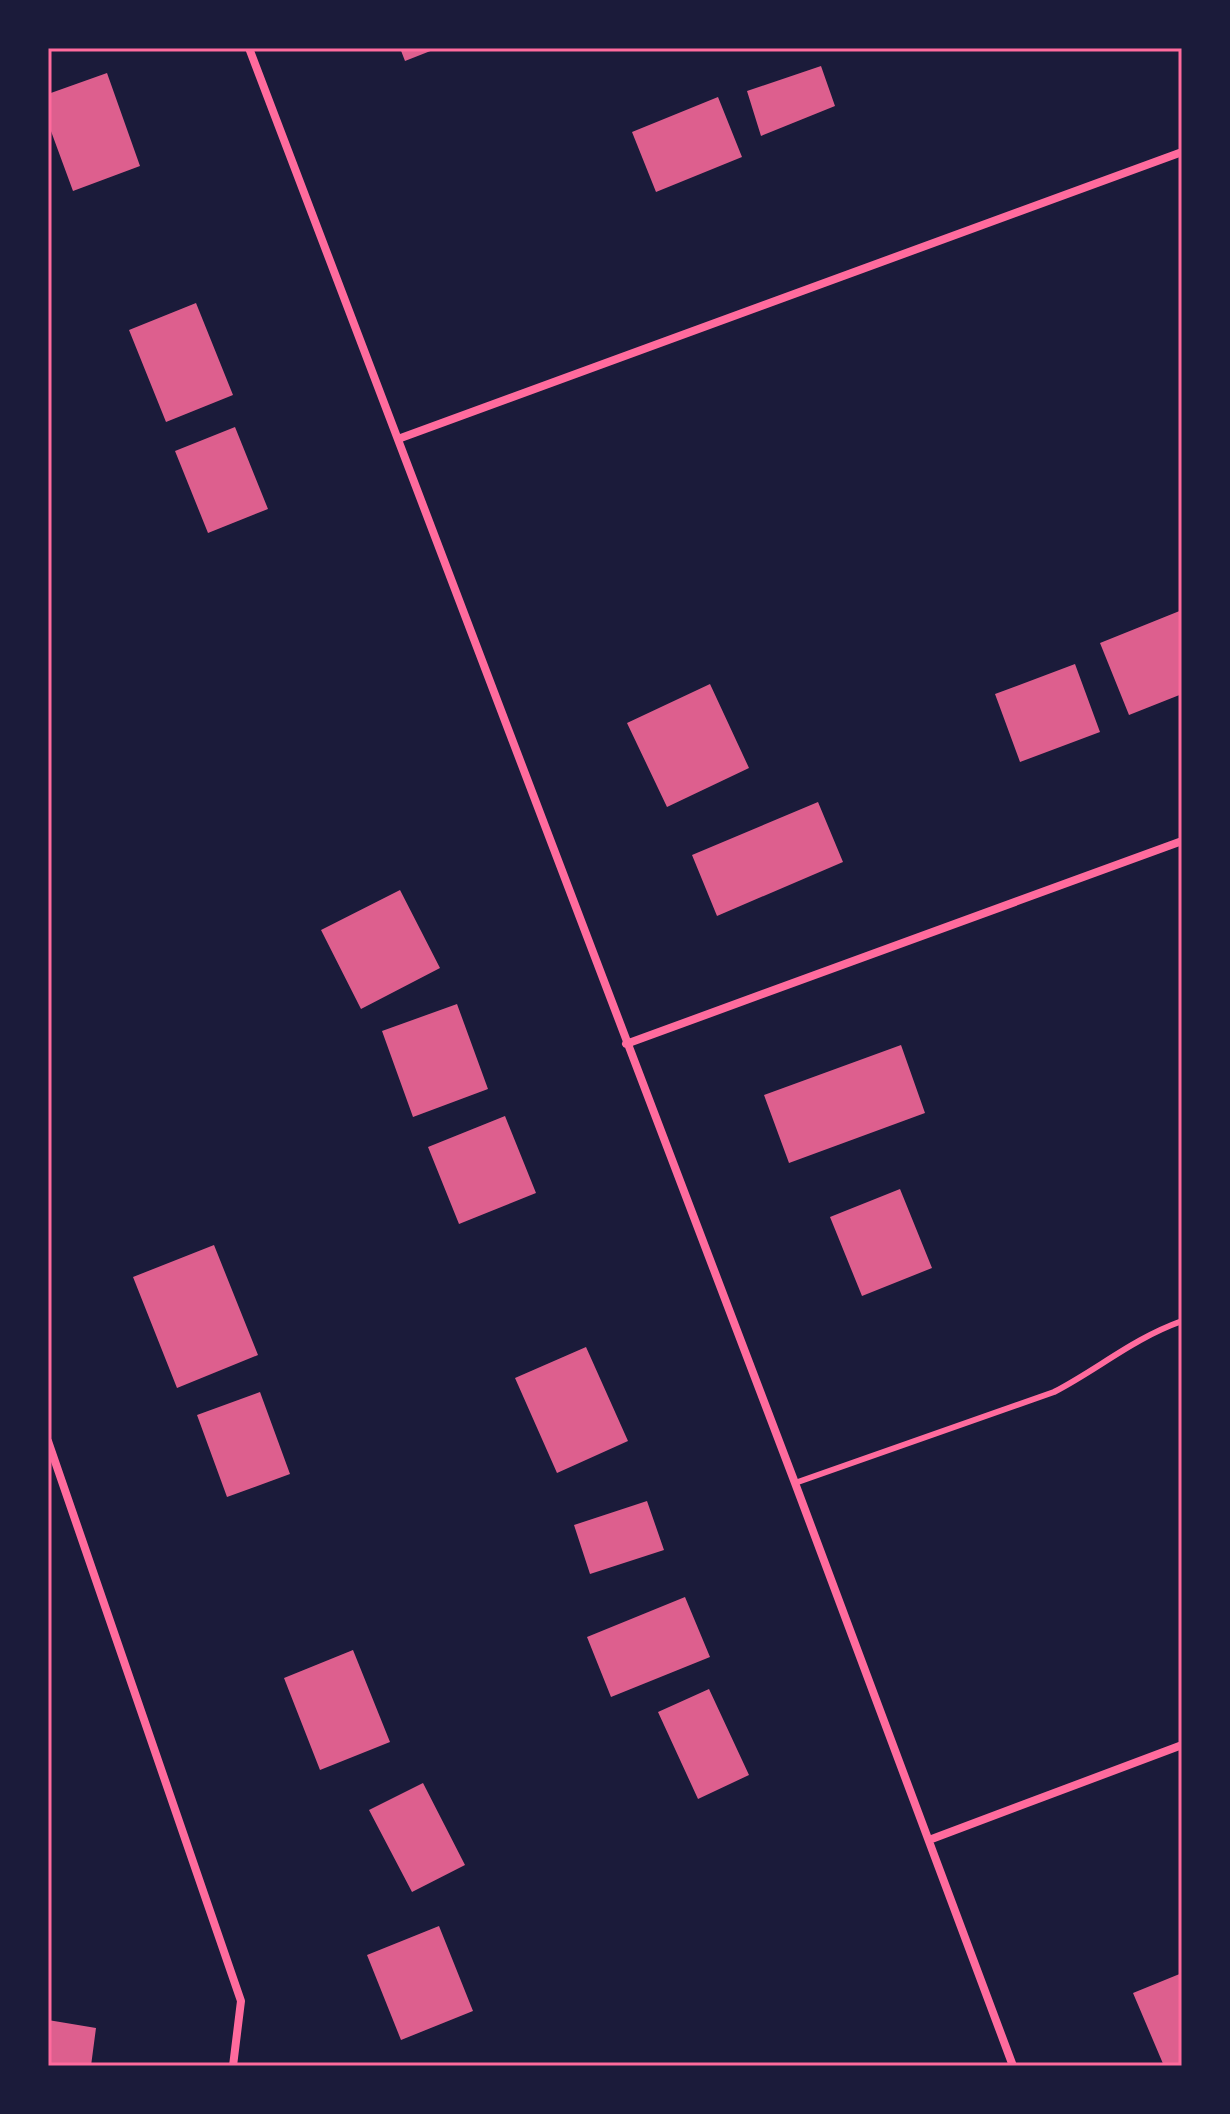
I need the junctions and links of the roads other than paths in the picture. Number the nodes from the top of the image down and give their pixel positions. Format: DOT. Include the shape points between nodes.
graph roads {
  1 [pos="249,48"];
  2 [pos="1182,152"];
  3 [pos="398,439"];
  4 [pos="1182,841"];
  5 [pos="626,1044"];
  6 [pos="1182,1321"];
  7 [pos="48,1441"];
  8 [pos="53,1467"];
  9 [pos="795,1483"];
  10 [pos="1182,1745"];
  11 [pos="929,1840"];
  12 [pos="233,2066"];
  13 [pos="1013,2066"];
  1 -- 3 [label="street"];
  2 -- 3 [label="street"];
  3 -- 5 [label="street"];
  4 -- 5 [label="street"];
  5 -- 9 [label="street"];
  6 -- 9 [label="lane" via="1129,1344 1054,1392"];
  7 -- 8 [label="street"];
  8 -- 12 [label="street" via="241,2001"];
  9 -- 11 [label="street"];
  10 -- 11 [label="street"];
  11 -- 13 [label="street"];
}
